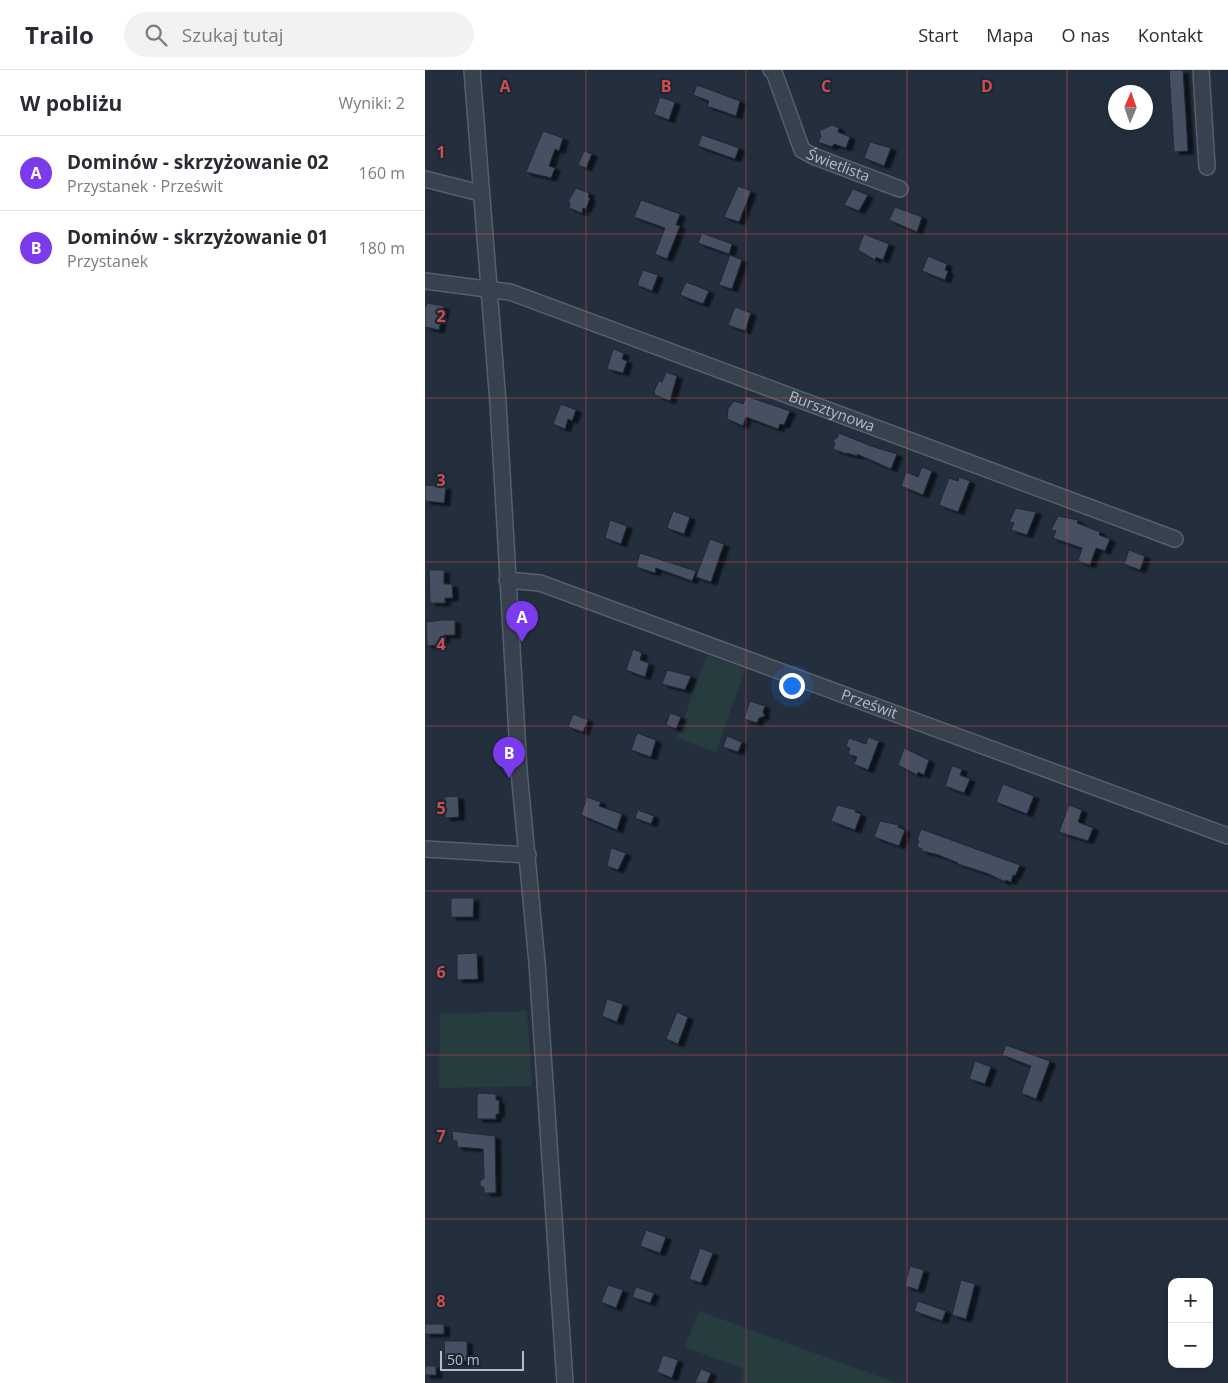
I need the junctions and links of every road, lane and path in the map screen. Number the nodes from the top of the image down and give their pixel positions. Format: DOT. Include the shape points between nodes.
graph roads {
  1 [pos="472,70"];
  2 [pos="771,70"];
  3 [pos="1201,70"];
  4 [pos="1207,167"];
  5 [pos="425,180"];
  6 [pos="900,189"];
  7 [pos="480,194"];
  8 [pos="425,282"];
  9 [pos="488,291"];
  10 [pos="1175,539"];
  11 [pos="507,580"];
  12 [pos="1228,836"];
  13 [pos="425,849"];
  14 [pos="527,855"];
  15 [pos="565,1383"];
  1 -- 7 [label="street"];
  2 -- 6 [label="street, Świetlista" via="802,150"];
  3 -- 4 [label="street"];
  5 -- 7 [label="street"];
  7 -- 9 [label="street"];
  8 -- 9 [label="street, Bursztynowa"];
  9 -- 10 [label="street, Bursztynowa" via="510,292"];
  9 -- 11 [label="street" via="499,403"];
  11 -- 12 [label="street, Prześwit" via="540,583"];
  11 -- 14 [label="street"];
  13 -- 14 [label="street"];
  14 -- 15 [label="street"];
}
